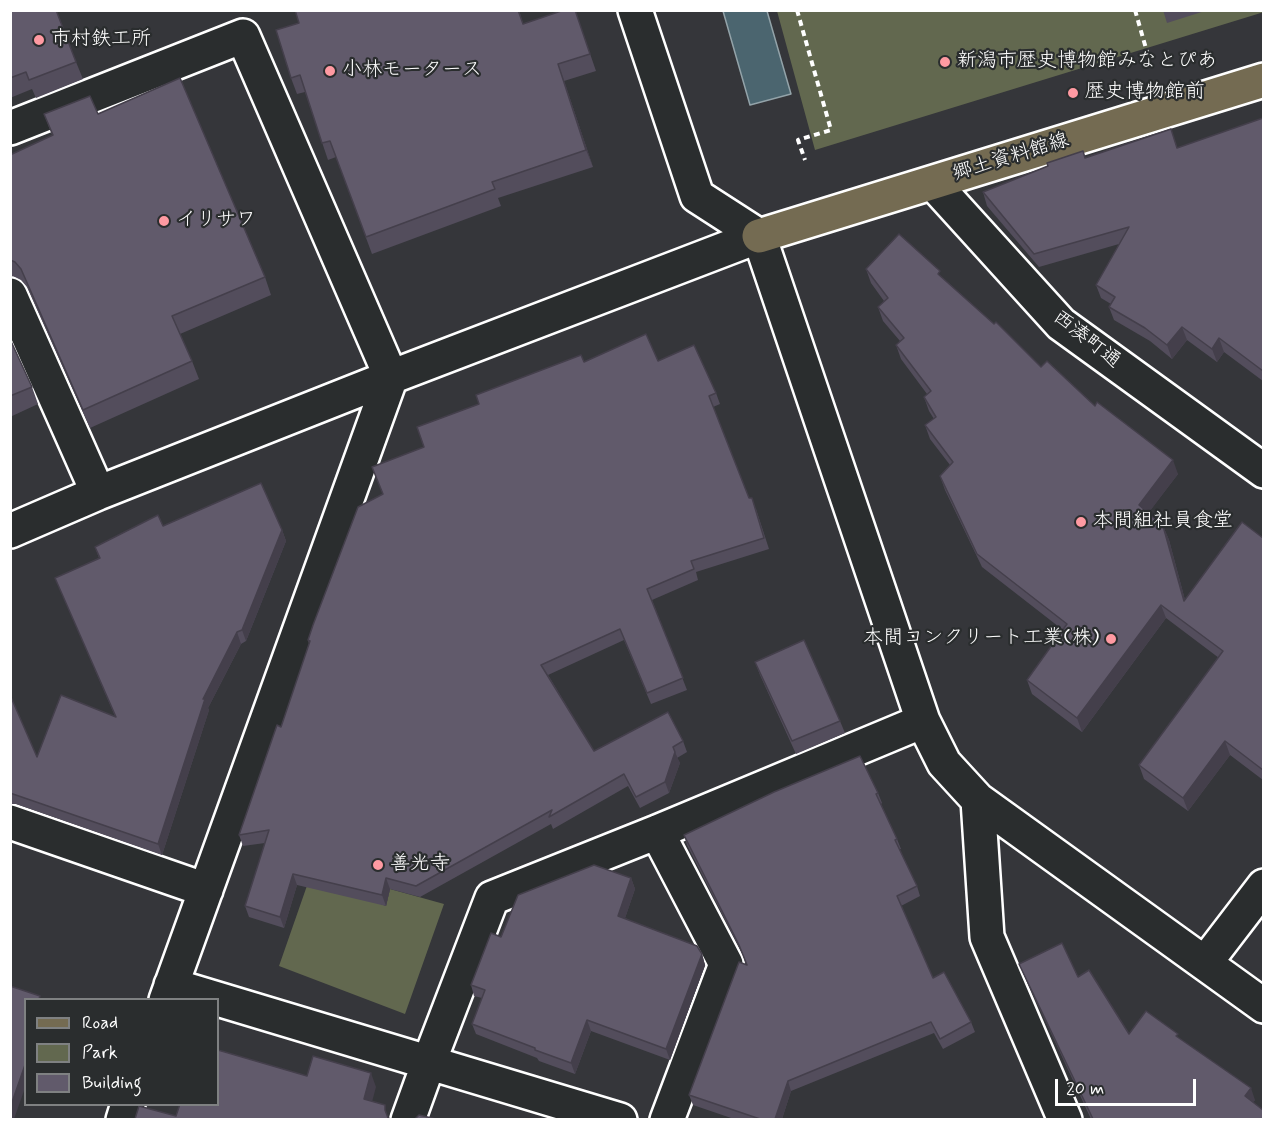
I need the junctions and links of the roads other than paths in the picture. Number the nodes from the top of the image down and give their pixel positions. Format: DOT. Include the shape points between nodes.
graph roads {
  1 [pos="635,10"];
  2 [pos="1263,80"];
  3 [pos="10,128"];
  4 [pos="933,183"];
  5 [pos="759,236"];
  6 [pos="10,295"];
  7 [pos="391,377"];
  8 [pos="1263,471"];
  9 [pos="98,493"];
  10 [pos="10,531"];
  11 [pos="923,721"];
  12 [pos="978,800"];
  13 [pos="10,822"];
  14 [pos="657,832"];
  15 [pos="1263,886"];
  16 [pos="206,890"];
  17 [pos="1205,963"];
  18 [pos="169,992"];
  19 [pos="191,998"];
  20 [pos="219,1005"];
  21 [pos="1263,1006"];
  22 [pos="429,1062"];
  23 [pos="408,1119"];
  24 [pos="620,1119"];
  25 [pos="667,1119"];
  26 [pos="1065,1119"];
  1 -- 5 [label="street" via="697,196"];
  2 -- 4 [label="main road, 郷土資料館線"];
  3 -- 7 [label="street" via="243,36"];
  4 -- 5 [label="main road, 郷土資料館線"];
  4 -- 8 [label="street, 西湊町通" via="1061,324"];
  5 -- 7 [label="street"];
  5 -- 11 [label="street"];
  6 -- 9 [label="street"];
  7 -- 9 [label="street"];
  7 -- 16 [label="street"];
  9 -- 10 [label="street"];
  11 -- 12 [label="street" via="944,763"];
  11 -- 14 [label="street"];
  12 -- 17 [label="street"];
  12 -- 26 [label="street" via="987,937"];
  13 -- 16 [label="street"];
  14 -- 22 [label="street" via="492,898"];
  14 -- 25 [label="street" via="726,964"];
  15 -- 17 [label="street"];
  16 -- 18 [label="street"];
  17 -- 21 [label="street"];
  18 -- 19 [label="street"];
  20 -- 22 [label="street"];
  22 -- 23 [label="street"];
  22 -- 24 [label="street"];
}
